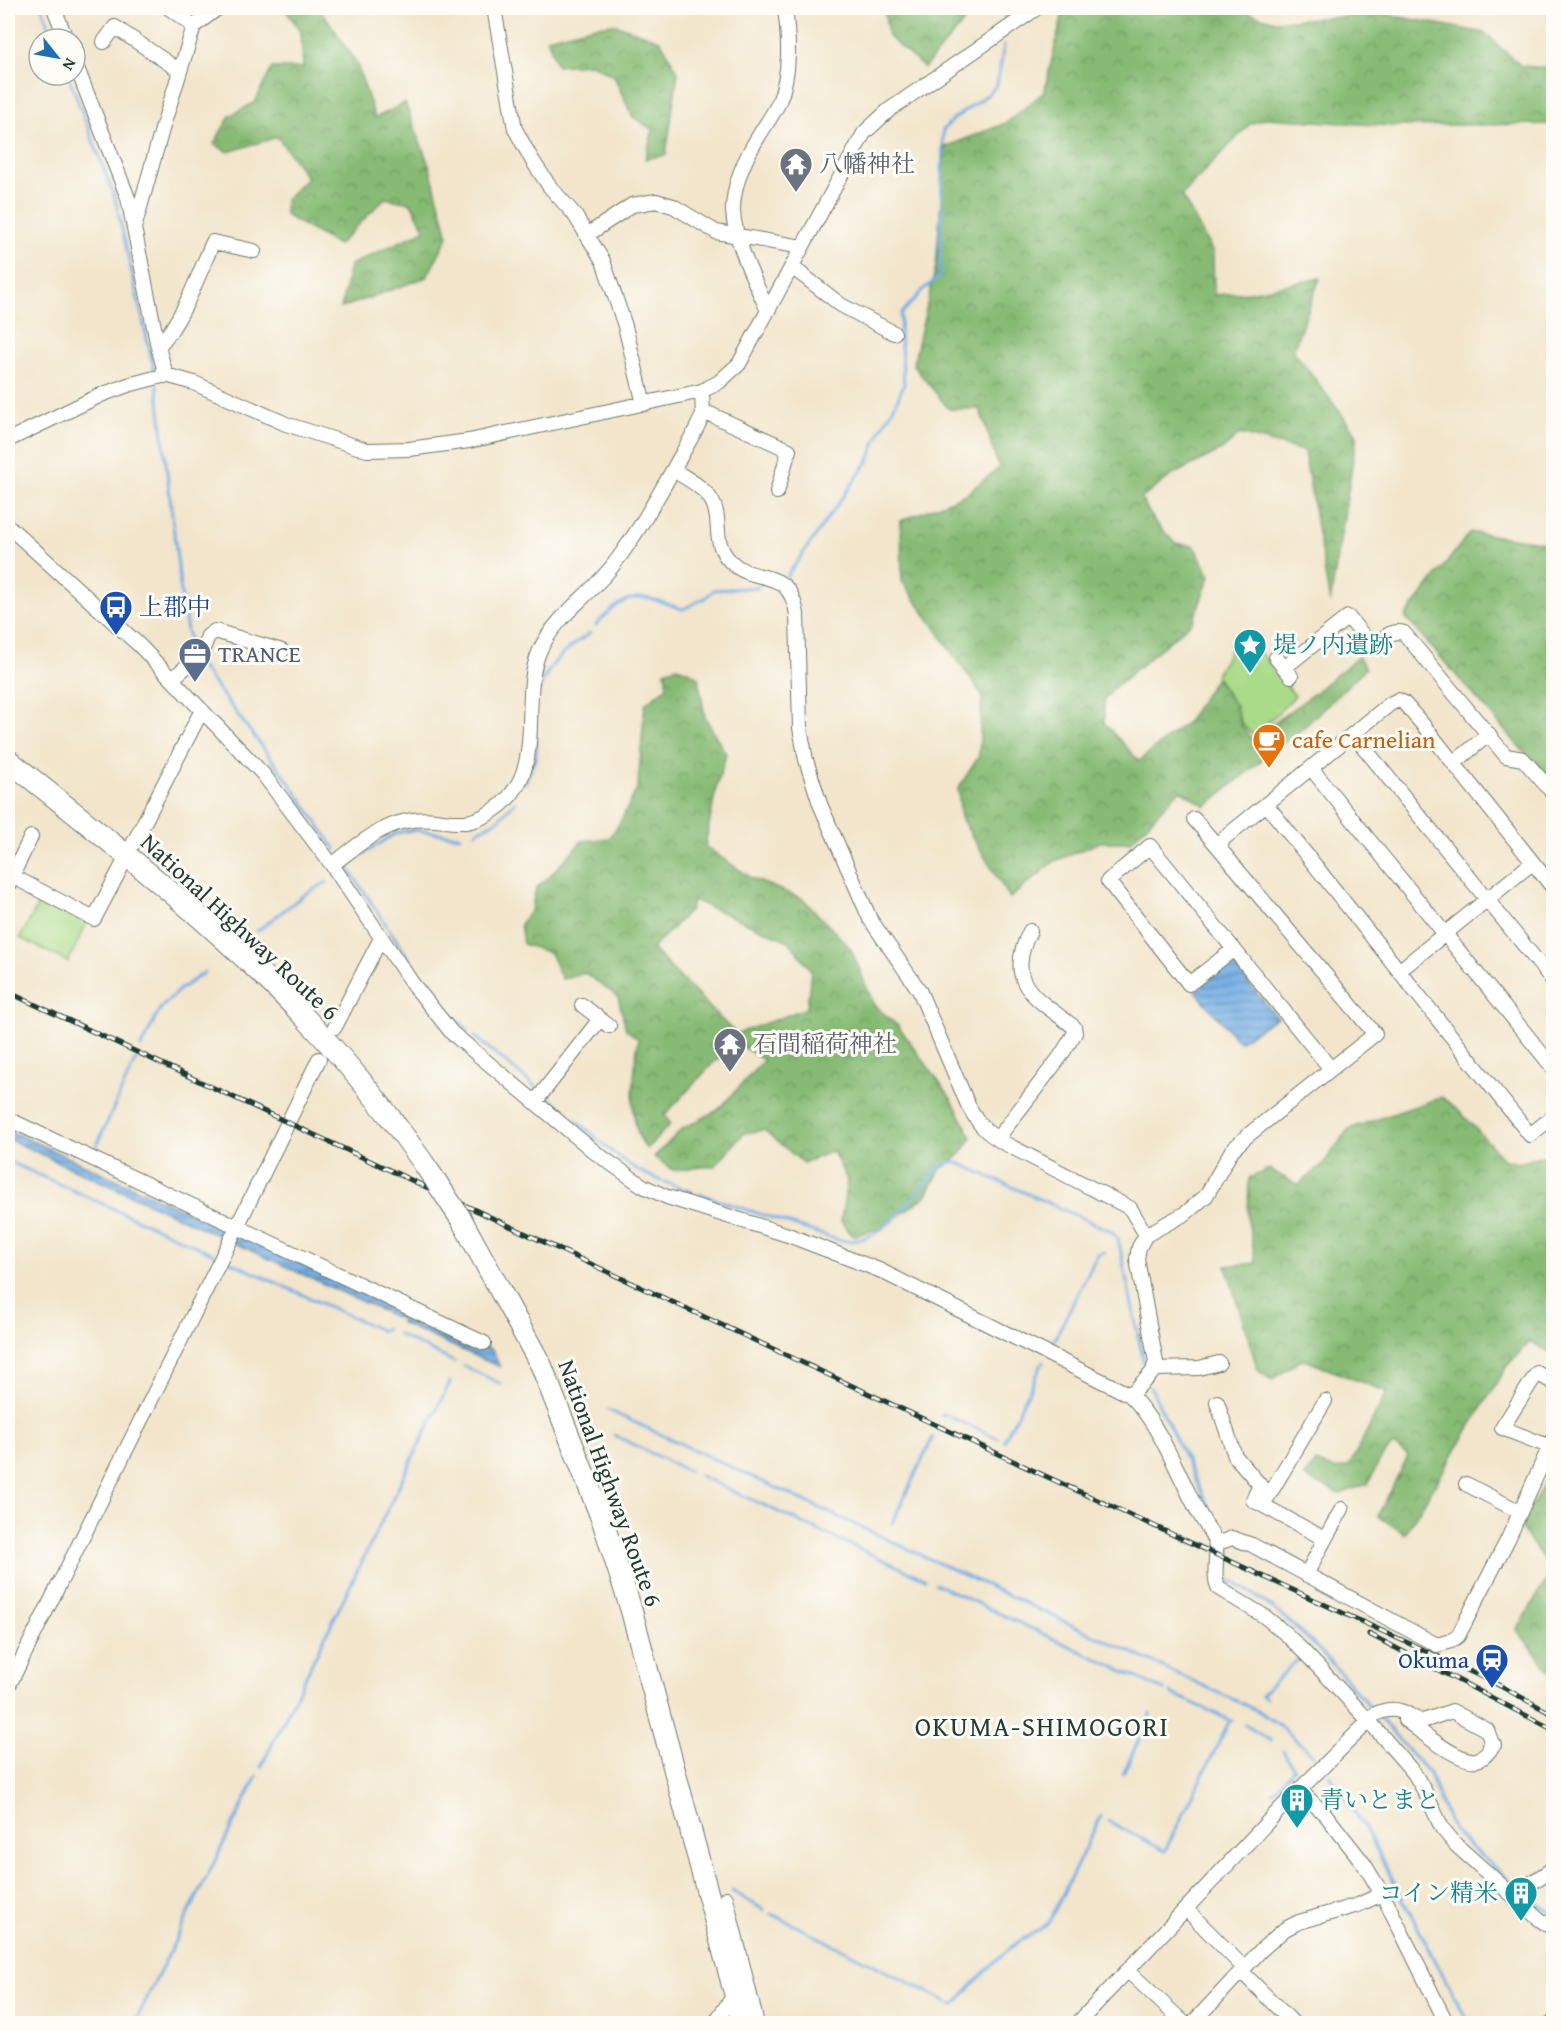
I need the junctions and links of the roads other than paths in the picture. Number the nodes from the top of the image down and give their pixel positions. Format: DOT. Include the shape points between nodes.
graph roads {
  1 [pos="54,8"];
  2 [pos="170,8"];
  3 [pos="218,8"];
  4 [pos="494,8"];
  5 [pos="785,8"];
  6 [pos="1037,8"];
  7 [pos="194,26"];
  8 [pos="61,27"];
  9 [pos="104,42"];
  10 [pos="180,71"];
  11 [pos="84,87"];
  12 [pos="134,227"];
  13 [pos="587,235"];
  14 [pos="738,236"];
  15 [pos="802,247"];
  16 [pos="254,251"];
  17 [pos="792,267"];
  18 [pos="768,310"];
  19 [pos="894,333"];
  20 [pos="158,347"];
  21 [pos="166,375"];
  22 [pos="702,391"];
  23 [pos="644,404"];
  24 [pos="703,411"];
  25 [pos="8,440"];
  26 [pos="673,470"];
  27 [pos="777,492"];
  28 [pos="8,526"];
  29 [pos="282,651"];
  30 [pos="1284,668"];
  31 [pos="172,679"];
  32 [pos="202,710"];
  33 [pos="1353,734"];
  34 [pos="1489,735"];
  35 [pos="8,760"];
  36 [pos="1454,763"];
  37 [pos="1311,768"];
  38 [pos="1554,794"];
  39 [pos="1266,804"];
  40 [pos="1194,819"];
  41 [pos="32,837"];
  42 [pos="133,844"];
  43 [pos="1220,849"];
  44 [pos="1532,863"];
  45 [pos="123,864"];
  46 [pos="332,865"];
  47 [pos="10,881"];
  48 [pos="1554,889"];
  49 [pos="1487,899"];
  50 [pos="1030,931"];
  51 [pos="1444,933"];
  52 [pos="381,938"];
  53 [pos="1234,949"];
  54 [pos="1399,971"];
  55 [pos="1554,982"];
  56 [pos="582,1005"];
  57 [pos="335,1027"];
  58 [pos="319,1059"];
  59 [pos="1331,1069"];
  60 [pos="1554,1069"];
  61 [pos="535,1102"];
  62 [pos="1554,1116"];
  63 [pos="8,1119"];
  64 [pos="997,1139"];
  65 [pos="233,1234"];
  66 [pos="1146,1235"];
  67 [pos="484,1343"];
  68 [pos="1219,1363"];
  69 [pos="1155,1368"];
  70 [pos="1554,1383"];
  71 [pos="1130,1395"];
  72 [pos="1325,1401"];
  73 [pos="1217,1402"];
  74 [pos="1551,1441"];
  75 [pos="1466,1484"];
  76 [pos="1263,1505"];
  77 [pos="1342,1509"];
  78 [pos="1520,1512"];
  79 [pos="1325,1539"];
  80 [pos="1216,1544"];
  81 [pos="1306,1575"];
  82 [pos="8,1687"];
  83 [pos="1375,1717"];
  84 [pos="1299,1790"];
  85 [pos="1554,1868"];
  86 [pos="1382,1894"];
  87 [pos="726,1898"];
  88 [pos="1516,1900"];
  89 [pos="1186,1908"];
  90 [pos="1554,1929"];
  91 [pos="1242,1970"];
  92 [pos="1128,1971"];
  93 [pos="735,1995"];
  94 [pos="1554,2021"];
  95 [pos="1446,2023"];
  96 [pos="714,2024"];
  97 [pos="742,2024"];
  98 [pos="757,2024"];
  99 [pos="1077,2024"];
  100 [pos="1185,2024"];
  101 [pos="1192,2024"];
  102 [pos="1294,2024"];
  103 [pos="1550,2024"];
  1 -- 8 [label="street"];
  2 -- 7 [label="street"];
  3 -- 7 [label="street"];
  4 -- 13 [label="street" via="515,129 550,187"];
  5 -- 14 [label="street" via="790,41 788,72 778,104 739,177 733,208"];
  6 -- 15 [label="street" via="872,124"];
  7 -- 10 [label="street"];
  9 -- 10 [label="street" via="115,27"];
  10 -- 12 [label="street"];
  11 -- 12 [label="street" via="128,198"];
  12 -- 20 [label="street"];
  13 -- 14 [label="street" via="632,205 656,201 673,206 716,232"];
  13 -- 23 [label="street" via="603,261 626,326"];
  14 -- 15 [label="street"];
  14 -- 18 [label="street"];
  15 -- 17 [label="street"];
  16 -- 20 [label="street" via="213,242 180,316"];
  17 -- 18 [label="street"];
  17 -- 19 [label="street" via="841,305"];
  18 -- 22 [label="street" via="739,364"];
  20 -- 21 [label="street"];
  21 -- 23 [label="street" via="194,383 286,424 367,450 469,441"];
  21 -- 25 [label="street" via="101,395"];
  22 -- 23 [label="street"];
  22 -- 24 [label="street"];
  24 -- 26 [label="street"];
  24 -- 27 [label="street" via="789,450"];
  26 -- 46 [label="street" via="613,566 553,627 540,651 531,683 528,758 516,787 502,804 467,822 396,823"];
  26 -- 64 [label="street" via="711,500 719,543 730,561 740,569 776,580 794,600 800,728 820,804 870,919 919,990 968,1105 981,1127"];
  28 -- 31 [label="street"];
  29 -- 31 [label="street" via="215,632 208,636 201,654"];
  30 -- 34 [label="street" via="1348,617 1373,647 1389,634 1404,633"];
  31 -- 32 [label="street"];
  32 -- 42 [label="street"];
  32 -- 46 [label="street" via="263,774"];
  33 -- 36 [label="street" via="1398,700"];
  33 -- 37 [label="street"];
  33 -- 49 [label="street"];
  34 -- 36 [label="street"];
  34 -- 38 [label="street" via="1506,756 1523,759"];
  35 -- 93 [label="highway, National Highway Route 6, bridge" via="128,856 284,996 361,1081 461,1219 541,1365 603,1522 632,1610"];
  36 -- 44 [label="street"];
  37 -- 39 [label="street"];
  37 -- 51 [label="street"];
  39 -- 43 [label="street" via="1223,839"];
  39 -- 54 [label="street"];
  40 -- 43 [label="street"];
  41 -- 47 [label="street"];
  43 -- 59 [label="street" via="1375,1034"];
  44 -- 48 [label="street"];
  44 -- 49 [label="street"];
  45 -- 47 [label="street" via="94,920"];
  46 -- 52 [label="street"];
  49 -- 51 [label="street"];
  49 -- 55 [label="street"];
  50 -- 64 [label="street" via="1022,952 1025,986 1075,1033"];
  51 -- 54 [label="street"];
  51 -- 60 [label="street"];
  52 -- 57 [label="street"];
  52 -- 61 [label="street" via="452,1033"];
  53 -- 53 [label="street" via="1150,846 1108,881 1189,984"];
  53 -- 59 [label="street"];
  54 -- 62 [label="street" via="1530,1135"];
  56 -- 61 [label="street" via="604,1023"];
  58 -- 65 [label="street"];
  59 -- 66 [label="street" via="1233,1150 1200,1202"];
  61 -- 71 [label="street" via="643,1186 879,1270"];
  63 -- 65 [label="street"];
  64 -- 66 [label="street" via="1130,1208"];
  65 -- 67 [label="street"];
  65 -- 82 [label="street"];
  66 -- 69 [label="street" via="1137,1259"];
  68 -- 69 [label="street" via="1199,1368"];
  69 -- 71 [label="street"];
  70 -- 74 [label="street" via="1537,1373 1502,1428"];
  71 -- 80 [label="street" via="1149,1417"];
  72 -- 76 [label="street"];
  73 -- 76 [label="street" via="1234,1456 1260,1485 1253,1500"];
  74 -- 78 [label="street"];
  75 -- 78 [label="street"];
  76 -- 79 [label="street"];
  77 -- 79 [label="street"];
  78 -- 81 [label="street" via="1458,1636 1445,1644 1437,1645"];
  79 -- 81 [label="street"];
  80 -- 81 [label="street" via="1232,1539 1252,1545"];
  80 -- 83 [label="street" via="1218,1588 1286,1634"];
  83 -- 83 [label="street" via="1401,1717 1462,1758 1476,1760 1489,1752 1495,1740 1486,1723 1449,1706 1419,1721 1399,1710"];
  83 -- 84 [label="street"];
  83 -- 88 [label="street" via="1414,1773 1442,1828"];
  84 -- 86 [label="street" via="1340,1832"];
  84 -- 89 [label="street"];
  85 -- 88 [label="street" via="1525,1887"];
  86 -- 91 [label="street" via="1285,1929"];
  86 -- 95 [label="street"];
  87 -- 98 [label="street"];
  88 -- 90 [label="street"];
  89 -- 91 [label="street"];
  89 -- 92 [label="street"];
  91 -- 101 [label="street"];
  91 -- 102 [label="street"];
  92 -- 99 [label="street"];
  92 -- 100 [label="street"];
  93 -- 96 [label="street"];
  93 -- 97 [label="highway, National Highway Route 6"];
  94 -- 103 [label="street"];
}
